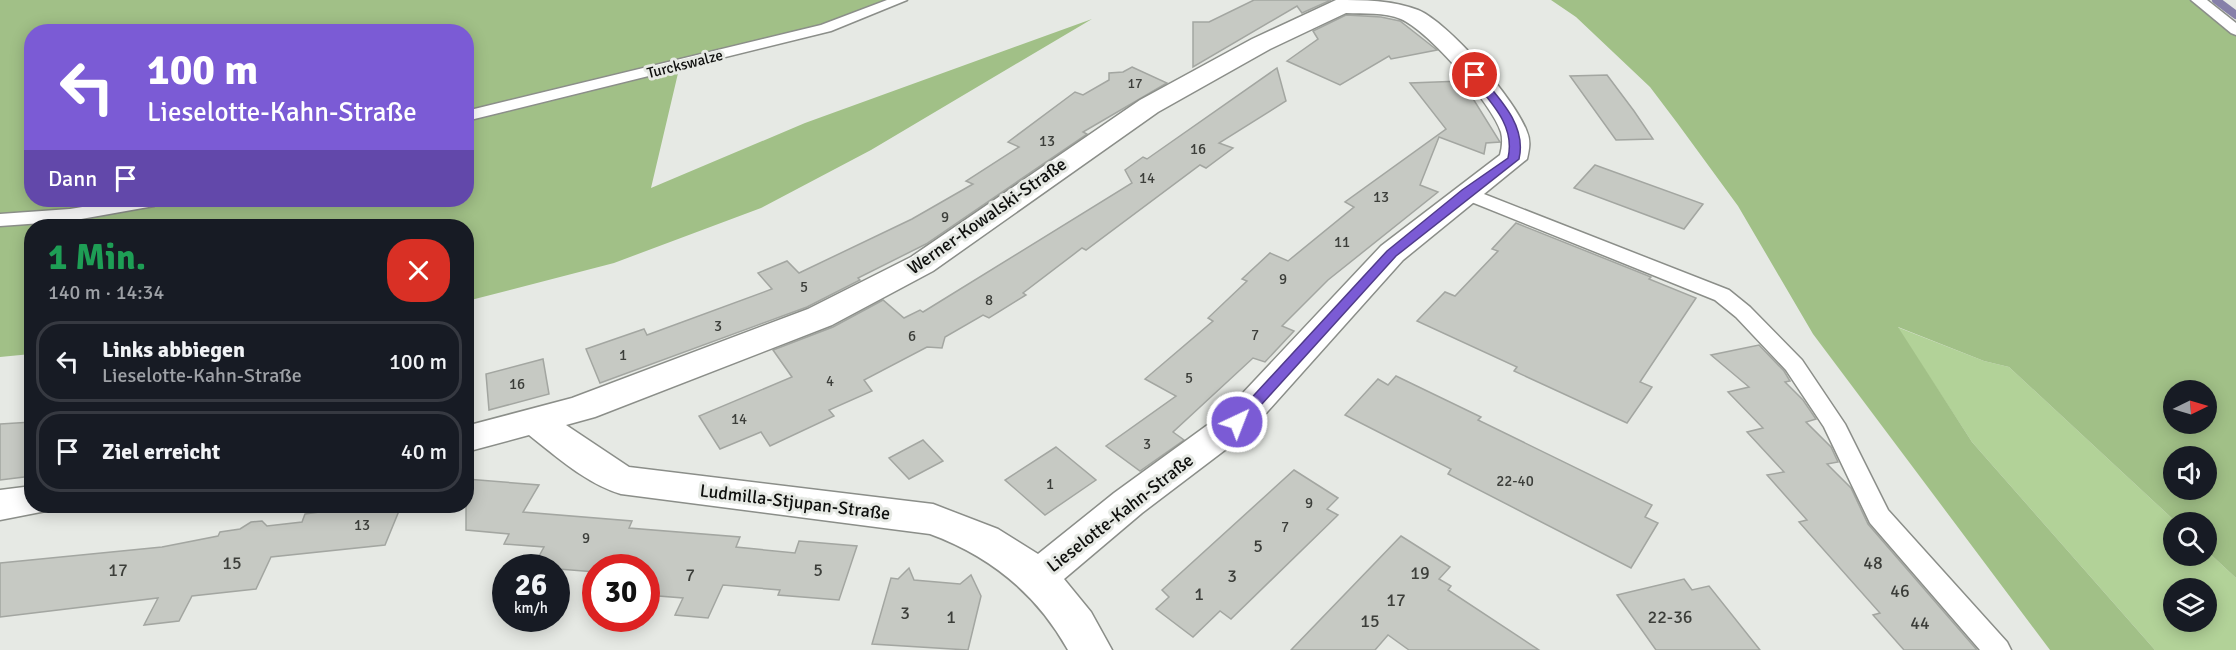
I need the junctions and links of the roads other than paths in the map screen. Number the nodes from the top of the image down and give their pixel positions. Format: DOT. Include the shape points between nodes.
graph roads {
  1 [pos="900,0"];
  2 [pos="2198,0"];
  3 [pos="1348,3"];
  4 [pos="2236,30"];
  5 [pos="474,114"];
  6 [pos="1466,193"];
  7 [pos="115,207"];
  8 [pos="0,220"];
  9 [pos="535,421"];
  10 [pos="474,437"];
  11 [pos="24,502"];
  12 [pos="0,505"];
  13 [pos="1038,577"];
  14 [pos="1090,650"];
  15 [pos="1997,650"];
  1 -- 5 [label="lane, Turckswalze" via="826,28"];
  2 -- 4 [label="lane"];
  3 -- 6 [label="street, Lieselotte-Kahn-Straße" via="1386,7 1418,18 1497,102 1514,130 1513,159"];
  3 -- 9 [label="street, Werner-Kowalski-Straße" via="1261,44 1149,106 922,264 861,296 820,317 582,408"];
  6 -- 13 [label="street, Lieselotte-Kahn-Straße" via="1392,253 1237,422 1128,503"];
  6 -- 15 [label="lane" via="1722,295 1743,312 1809,384 1834,424 1879,516"];
  7 -- 8 [label="lane"];
  9 -- 10 [label="street"];
  9 -- 13 [label="street, Ludmilla-Stjupan-Straße" via="621,480 933,519 974,533"];
  11 -- 12 [label="street"];
  13 -- 14 [label="street, Ludmilla-Stjupan-Straße" via="1073,618"];
}
